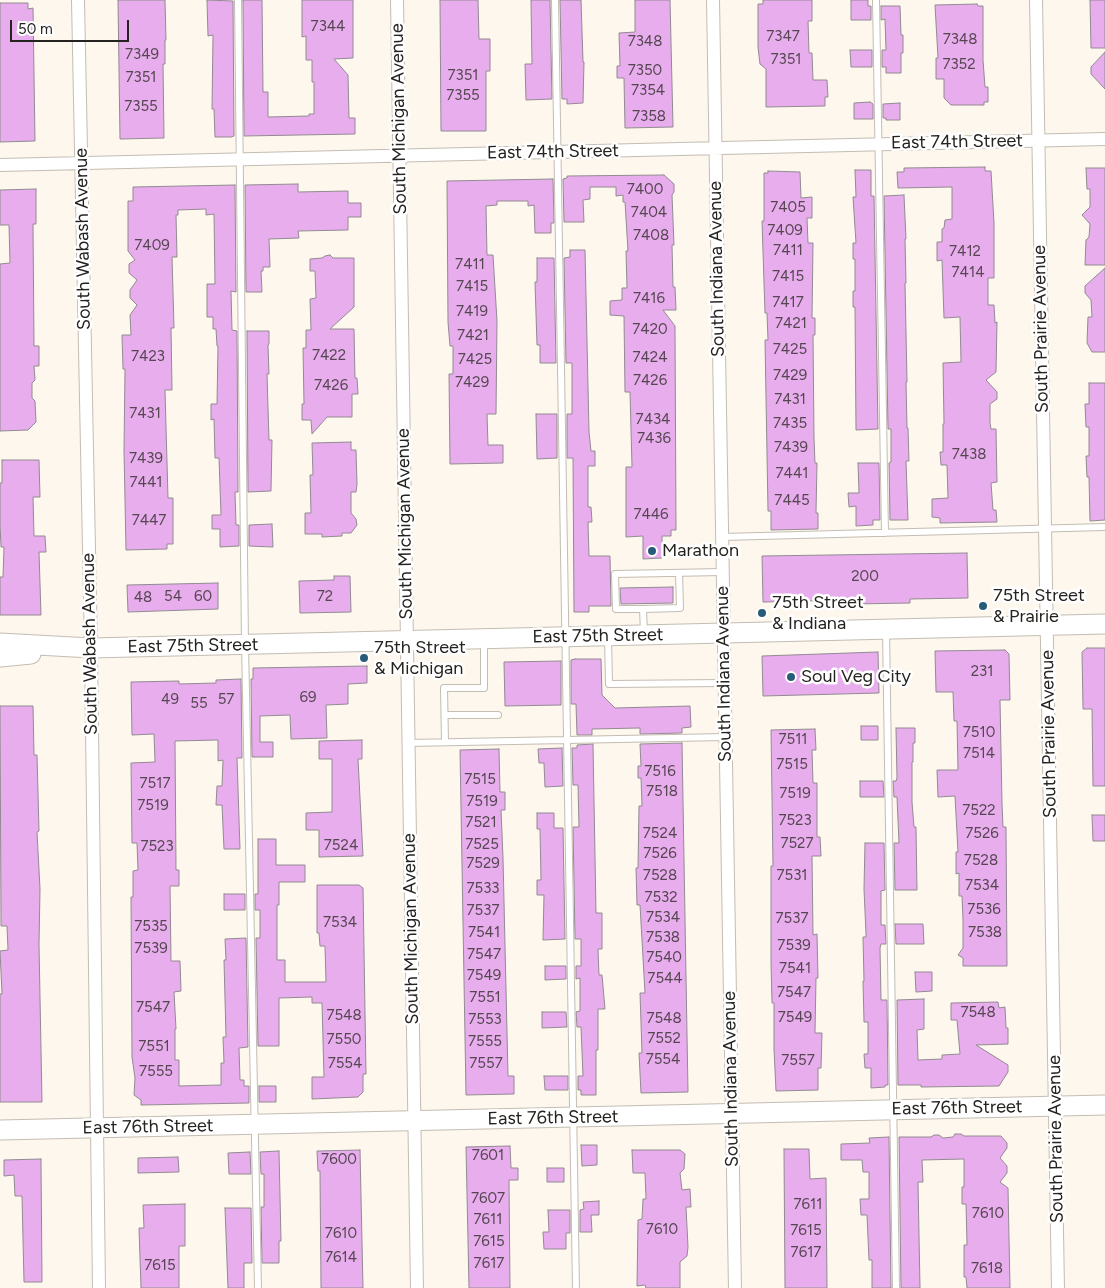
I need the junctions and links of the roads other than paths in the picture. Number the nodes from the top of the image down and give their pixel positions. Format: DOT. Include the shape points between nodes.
graph roads {
  1 [pos="78,0"];
  2 [pos="238,0"];
  3 [pos="397,0"];
  4 [pos="555,0"];
  5 [pos="713,0"];
  6 [pos="876,0"];
  7 [pos="1036,0"];
  8 [pos="1105,139"];
  9 [pos="1038,140"];
  10 [pos="879,144"];
  11 [pos="715,148"];
  12 [pos="557,152"];
  13 [pos="400,155"];
  14 [pos="240,159"];
  15 [pos="81,163"];
  16 [pos="0,165"];
  17 [pos="1105,527"];
  18 [pos="1045,528"];
  19 [pos="885,533"];
  20 [pos="722,537"];
  21 [pos="722,572"];
  22 [pos="679,573"];
  23 [pos="643,609"];
  24 [pos="1105,624"];
  25 [pos="1047,625"];
  26 [pos="886,629"];
  27 [pos="723,633"];
  28 [pos="644,635"];
  29 [pos="608,636"];
  30 [pos="566,637"];
  31 [pos="484,639"];
  32 [pos="406,641"];
  33 [pos="0,643"];
  34 [pos="245,644"];
  35 [pos="91,648"];
  36 [pos="0,657"];
  37 [pos="724,683"];
  38 [pos="445,715"];
  39 [pos="498,715"];
  40 [pos="725,737"];
  41 [pos="568,740"];
  42 [pos="408,742"];
  43 [pos="445,742"];
  44 [pos="1105,1105"];
  45 [pos="1055,1106"];
  46 [pos="893,1110"];
  47 [pos="732,1114"];
  48 [pos="573,1117"];
  49 [pos="414,1121"];
  50 [pos="255,1124"];
  51 [pos="97,1128"];
  52 [pos="0,1130"];
  53 [pos="100,1288"];
  54 [pos="258,1288"];
  55 [pos="417,1288"];
  56 [pos="576,1288"];
  57 [pos="735,1288"];
  58 [pos="896,1288"];
  59 [pos="1058,1288"];
  1 -- 15 [label="street, South Wabash Avenue"];
  2 -- 14 [label="lane"];
  3 -- 13 [label="street, South Michigan Avenue"];
  4 -- 12 [label="lane"];
  5 -- 11 [label="street, South Indiana Avenue"];
  6 -- 10 [label="lane"];
  7 -- 9 [label="street, South Prairie Avenue"];
  8 -- 9 [label="street, East 74th Street"];
  9 -- 10 [label="street, East 74th Street"];
  9 -- 18 [label="street, South Prairie Avenue"];
  10 -- 11 [label="street, East 74th Street"];
  10 -- 19 [label="lane"];
  11 -- 12 [label="street, East 74th Street"];
  11 -- 20 [label="street, South Indiana Avenue"];
  12 -- 13 [label="street, East 74th Street"];
  12 -- 30 [label="lane"];
  13 -- 14 [label="street, East 74th Street"];
  13 -- 32 [label="street, South Michigan Avenue"];
  14 -- 15 [label="street, East 74th Street"];
  14 -- 34 [label="lane"];
  15 -- 16 [label="street, East 74th Street"];
  15 -- 35 [label="street, South Wabash Avenue"];
  17 -- 18 [label="lane"];
  18 -- 19 [label="lane"];
  18 -- 25 [label="street, South Prairie Avenue"];
  19 -- 20 [label="lane"];
  20 -- 21 [label="street, South Indiana Avenue"];
  21 -- 22 [label="lane"];
  21 -- 27 [label="street, South Indiana Avenue"];
  22 -- 23 [label="lane" via="680,608"];
  22 -- 23 [label="lane" via="615,574 616,609"];
  23 -- 28 [label="lane"];
  24 -- 25 [label="street, East 75th Street"];
  25 -- 26 [label="street, East 75th Street"];
  25 -- 45 [label="street, South Prairie Avenue"];
  26 -- 27 [label="street, East 75th Street"];
  26 -- 46 [label="lane"];
  27 -- 28 [label="street, East 75th Street"];
  27 -- 37 [label="street, South Indiana Avenue"];
  28 -- 29 [label="street, East 75th Street"];
  29 -- 30 [label="street, East 75th Street"];
  29 -- 37 [label="lane" via="609,684"];
  30 -- 31 [label="street, East 75th Street"];
  30 -- 41 [label="lane"];
  31 -- 32 [label="street, East 75th Street"];
  31 -- 38 [label="lane" via="484,688 444,688"];
  32 -- 34 [label="street, East 75th Street"];
  32 -- 42 [label="street, South Michigan Avenue"];
  33 -- 35 [label="street, East 75th Street"];
  34 -- 35 [label="street, East 75th Street"];
  34 -- 50 [label="lane"];
  35 -- 36 [label="street, East 75th Street"];
  35 -- 51 [label="street, South Wabash Avenue"];
  37 -- 40 [label="street, South Indiana Avenue"];
  38 -- 39 [label="lane"];
  38 -- 43 [label="lane"];
  40 -- 41 [label="lane"];
  40 -- 47 [label="street, South Indiana Avenue"];
  41 -- 43 [label="lane"];
  41 -- 48 [label="lane"];
  42 -- 43 [label="lane"];
  42 -- 49 [label="street, South Michigan Avenue"];
  44 -- 45 [label="street, East 76th Street"];
  45 -- 46 [label="street, East 76th Street"];
  45 -- 59 [label="street, South Prairie Avenue"];
  46 -- 47 [label="street, East 76th Street"];
  46 -- 58 [label="lane"];
  47 -- 48 [label="street, East 76th Street"];
  47 -- 57 [label="street, South Indiana Avenue"];
  48 -- 49 [label="street, East 76th Street"];
  48 -- 56 [label="lane"];
  49 -- 50 [label="street, East 76th Street"];
  49 -- 55 [label="street, South Michigan Avenue"];
  50 -- 51 [label="street, East 76th Street"];
  50 -- 54 [label="lane"];
  51 -- 52 [label="street, East 76th Street"];
  51 -- 53 [label="street, South Wabash Avenue"];
}
